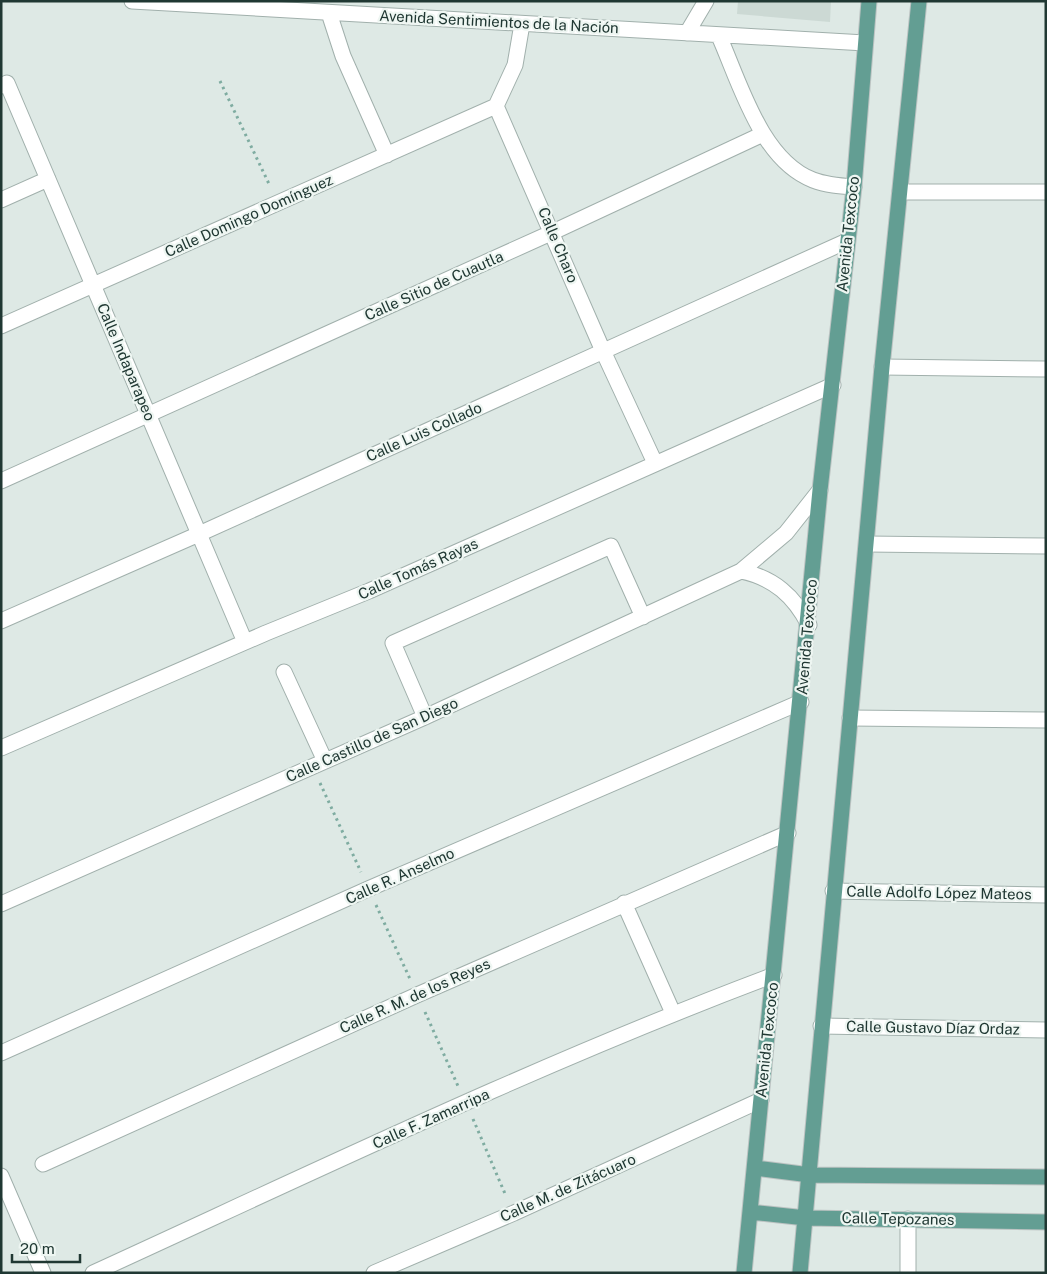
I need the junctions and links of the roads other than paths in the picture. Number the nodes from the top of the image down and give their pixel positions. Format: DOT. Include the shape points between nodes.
graph roads {
  1 [pos="132,1"];
  2 [pos="706,1"];
  3 [pos="869,1"];
  4 [pos="919,1"];
  5 [pos="329,13"];
  6 [pos="522,24"];
  7 [pos="687,33"];
  8 [pos="719,36"];
  9 [pos="866,43"];
  10 [pos="4,84"];
  11 [pos="496,106"];
  12 [pos="762,134"];
  13 [pos="387,155"];
  14 [pos="48,179"];
  15 [pos="854,187"];
  16 [pos="900,192"];
  17 [pos="1046,192"];
  18 [pos="1,200"];
  19 [pos="553,232"];
  20 [pos="847,241"];
  21 [pos="93,285"];
  22 [pos="1,326"];
  23 [pos="603,351"];
  24 [pos="882,367"];
  25 [pos="1046,370"];
  26 [pos="833,385"];
  27 [pos="148,415"];
  28 [pos="655,463"];
  29 [pos="1,481"];
  30 [pos="820,490"];
  31 [pos="199,534"];
  32 [pos="867,544"];
  33 [pos="1046,546"];
  34 [pos="741,571"];
  35 [pos="643,617"];
  36 [pos="1,621"];
  37 [pos="809,625"];
  38 [pos="245,642"];
  39 [pos="284,672"];
  40 [pos="801,702"];
  41 [pos="425,717"];
  42 [pos="850,718"];
  43 [pos="1046,720"];
  44 [pos="1,748"];
  45 [pos="325,762"];
  46 [pos="788,832"];
  47 [pos="833,891"];
  48 [pos="1046,894"];
  49 [pos="624,903"];
  50 [pos="1,904"];
  51 [pos="774,974"];
  52 [pos="673,1013"];
  53 [pos="821,1026"];
  54 [pos="1046,1030"];
  55 [pos="1,1053"];
  56 [pos="761,1100"];
  57 [pos="43,1164"];
  58 [pos="755,1168"];
  59 [pos="810,1175"];
  60 [pos="1046,1177"];
  61 [pos="2,1180"];
  62 [pos="750,1212"];
  63 [pos="806,1218"];
  64 [pos="908,1220"];
  65 [pos="1046,1222"];
  66 [pos="43,1273"];
  67 [pos="93,1273"];
  68 [pos="374,1273"];
  69 [pos="744,1273"];
  70 [pos="800,1273"];
  71 [pos="908,1273"];
  1 -- 5 [label="street, Avenida Sentimientos de la Nación"];
  2 -- 7 [label="street"];
  3 -- 9 [label="main road, Avenida Texcoco"];
  4 -- 16 [label="main road"];
  5 -- 6 [label="street, Avenida Sentimientos de la Nación"];
  5 -- 13 [label="street" via="343,56"];
  6 -- 7 [label="street, Avenida Sentimientos de la Nación"];
  6 -- 11 [label="street" via="514,65"];
  7 -- 8 [label="street, Avenida Sentimientos de la Nación"];
  8 -- 9 [label="street, Avenida Sentimientos de la Nación"];
  8 -- 12 [label="street"];
  9 -- 15 [label="main road, Avenida Texcoco"];
  10 -- 14 [label="street, Calle Indaparapeo"];
  11 -- 13 [label="street, Calle Domingo Domínguez"];
  11 -- 19 [label="street, Calle Charo"];
  12 -- 15 [label="street" via="779,157 801,175 826,184"];
  12 -- 19 [label="street, Calle Sitio de Cuautla"];
  13 -- 21 [label="street, Calle Domingo Domínguez"];
  14 -- 18 [label="street"];
  14 -- 21 [label="street, Calle Indaparapeo"];
  15 -- 20 [label="main road, Avenida Texcoco"];
  16 -- 17 [label="street"];
  16 -- 24 [label="main road"];
  19 -- 23 [label="street, Calle Charo"];
  19 -- 27 [label="street, Calle Sitio de Cuautla"];
  20 -- 23 [label="street, Calle Luis Collado"];
  20 -- 26 [label="main road, Avenida Texcoco"];
  21 -- 22 [label="street, Calle Domingo Domínguez"];
  21 -- 27 [label="street, Calle Indaparapeo"];
  23 -- 28 [label="street, Calle Charo"];
  23 -- 31 [label="street, Calle Luis Collado"];
  24 -- 25 [label="street"];
  24 -- 32 [label="main road"];
  26 -- 28 [label="street, Calle Tomás Rayas"];
  26 -- 30 [label="main road, Avenida Texcoco"];
  27 -- 29 [label="street, Calle Sitio de Cuautla"];
  27 -- 31 [label="street, Calle Indaparapeo"];
  28 -- 38 [label="street, Calle Tomás Rayas" via="369,591"];
  30 -- 34 [label="street, Calle Castillo de San Diego" via="786,534"];
  30 -- 37 [label="main road, Avenida Texcoco"];
  31 -- 36 [label="street, Calle Luis Collado"];
  31 -- 38 [label="street, Calle Indaparapeo"];
  32 -- 33 [label="street"];
  32 -- 42 [label="main road"];
  34 -- 35 [label="street, Calle Castillo de San Diego"];
  34 -- 37 [label="street" via="755,574 780,587 797,604"];
  35 -- 41 [label="street, Calle Castillo de San Diego"];
  35 -- 41 [label="street" via="611,546 393,644"];
  37 -- 40 [label="main road, Avenida Texcoco"];
  38 -- 44 [label="street, Calle Tomás Rayas"];
  39 -- 45 [label="street"];
  40 -- 46 [label="main road, Avenida Texcoco"];
  40 -- 55 [label="street, Calle R. Anselmo"];
  41 -- 45 [label="street, Calle Castillo de San Diego"];
  42 -- 43 [label="street"];
  42 -- 47 [label="main road"];
  45 -- 50 [label="street, Calle Castillo de San Diego"];
  46 -- 49 [label="street, Calle R. M. de los Reyes"];
  46 -- 51 [label="main road, Avenida Texcoco"];
  47 -- 48 [label="street, Calle Adolfo López Mateos"];
  47 -- 53 [label="main road"];
  49 -- 52 [label="street"];
  49 -- 57 [label="street, Calle R. M. de los Reyes"];
  51 -- 52 [label="street, Calle F. Zamarripa"];
  51 -- 56 [label="main road, Avenida Texcoco"];
  52 -- 67 [label="street, Calle F. Zamarripa" via="466,1103"];
  53 -- 54 [label="street, Calle Gustavo Díaz Ordaz"];
  53 -- 59 [label="main road"];
  56 -- 58 [label="main road, Avenida Texcoco"];
  56 -- 68 [label="street, Calle M. de Zitácuaro"];
  58 -- 59 [label="main road"];
  58 -- 62 [label="main road, Avenida Texcoco"];
  59 -- 60 [label="main road"];
  59 -- 63 [label="main road"];
  61 -- 66 [label="street"];
  62 -- 63 [label="main road, Calle Tepozanes"];
  62 -- 69 [label="main road, Avenida Texcoco"];
  63 -- 64 [label="main road, Calle Tepozanes"];
  63 -- 70 [label="main road"];
  64 -- 65 [label="main road, Calle Tepozanes"];
  64 -- 71 [label="street"];
}
